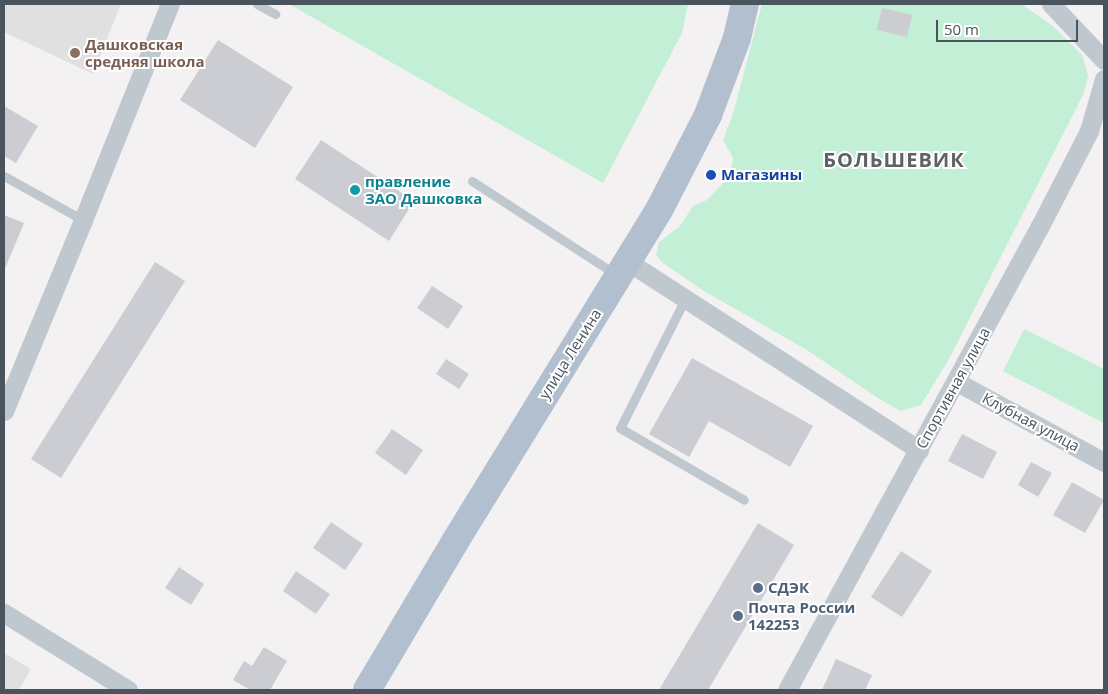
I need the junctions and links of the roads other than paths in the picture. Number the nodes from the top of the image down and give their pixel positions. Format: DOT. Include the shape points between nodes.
graph roads {
  1 [pos="170,4"];
  2 [pos="257,4"];
  3 [pos="745,4"];
  4 [pos="1051,4"];
  5 [pos="275,14"];
  6 [pos="1104,60"];
  7 [pos="1104,78"];
  8 [pos="4,176"];
  9 [pos="472,181"];
  10 [pos="84,220"];
  11 [pos="622,268"];
  12 [pos="685,298"];
  13 [pos="957,382"];
  14 [pos="4,411"];
  15 [pos="919,450"];
  16 [pos="1104,462"];
  17 [pos="744,500"];
  18 [pos="4,613"];
  19 [pos="128,690"];
  20 [pos="367,690"];
  21 [pos="787,690"];
  1 -- 10 [label="street"];
  2 -- 5 [label="lane"];
  3 -- 11 [label="main road, улица Ленина" via="737,38 708,115 658,210"];
  4 -- 6 [label="street"];
  7 -- 13 [label="street, Спортивная улица" via="1089,131"];
  8 -- 10 [label="lane"];
  9 -- 11 [label="lane"];
  10 -- 14 [label="street"];
  11 -- 12 [label="street"];
  11 -- 20 [label="main road, улица Ленина"];
  12 -- 15 [label="street"];
  12 -- 17 [label="lane" via="620,428"];
  13 -- 15 [label="street, Спортивная улица"];
  13 -- 16 [label="street, Клубная улица"];
  15 -- 21 [label="street, Спортивная улица"];
  18 -- 19 [label="street"];
}
